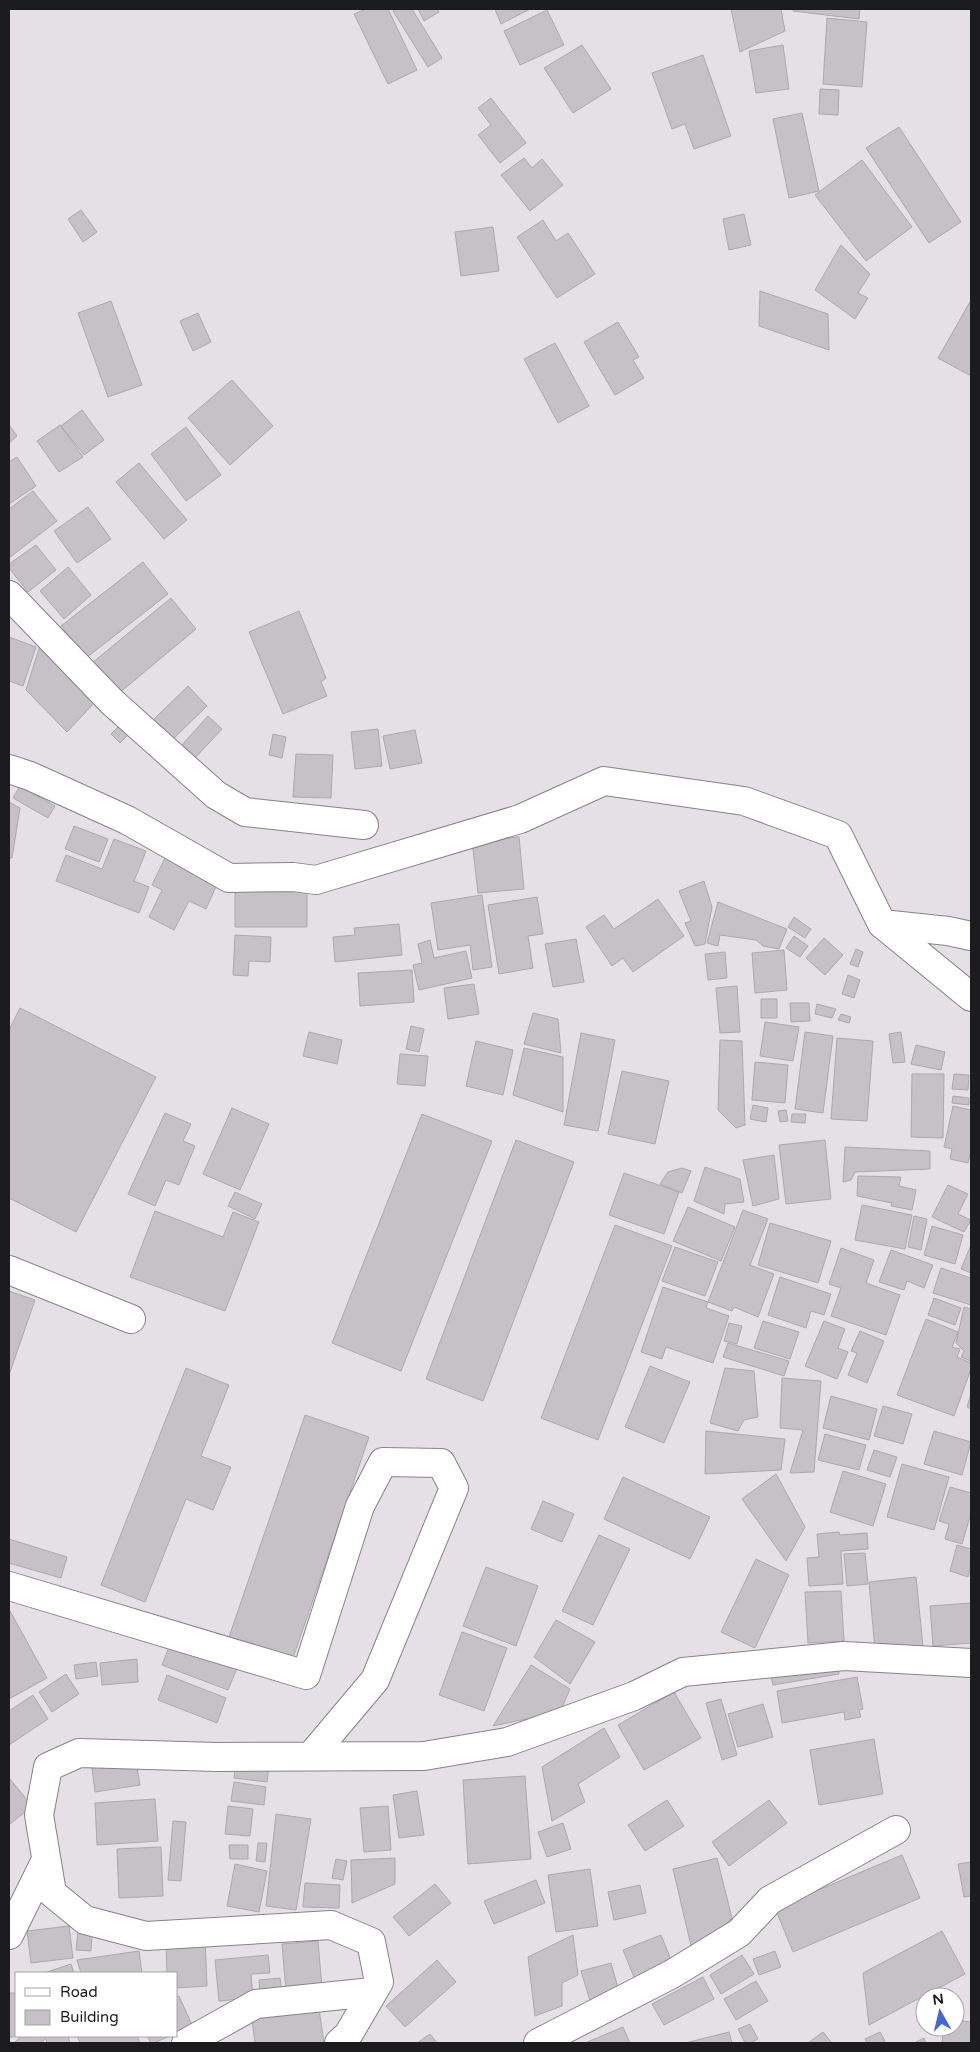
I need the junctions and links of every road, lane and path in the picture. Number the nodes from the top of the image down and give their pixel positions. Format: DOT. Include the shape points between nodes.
graph roads {
  1 [pos="9,595"];
  2 [pos="9,769"];
  3 [pos="364,825"];
  4 [pos="882,924"];
  5 [pos="971,936"];
  6 [pos="971,997"];
  7 [pos="9,1270"];
  8 [pos="131,1320"];
  9 [pos="9,1586"];
  10 [pos="971,1663"];
  11 [pos="312,1756"];
  12 [pos="896,1830"];
  13 [pos="46,1860"];
  14 [pos="9,1935"];
  15 [pos="372,1992"];
  16 [pos="186,2043"];
  17 [pos="339,2043"];
  18 [pos="538,2043"];
  1 -- 3 [label="street" via="112,702 216,795 245,812"];
  2 -- 4 [label="street" via="127,820 229,878 316,880 520,819 604,781 744,801 838,835"];
  4 -- 5 [label="street" via="948,930"];
  4 -- 6 [label="street"];
  7 -- 8 [label="street"];
  9 -- 11 [label="street" via="306,1675 360,1506 383,1462 441,1463 454,1488 375,1680"];
  10 -- 11 [label="street" via="844,1656 683,1672 634,1696 507,1742 424,1756"];
  11 -- 13 [label="street" via="79,1753 48,1767 38,1815"];
  12 -- 18 [label="street" via="770,1900 740,1933 672,1974"];
  13 -- 14 [label="street"];
  13 -- 15 [label="street" via="52,1893 85,1920 146,1936 331,1925 371,1942 379,1982"];
  15 -- 16 [label="street" via="256,2004"];
  15 -- 17 [label="street" via="348,2035"];
}
